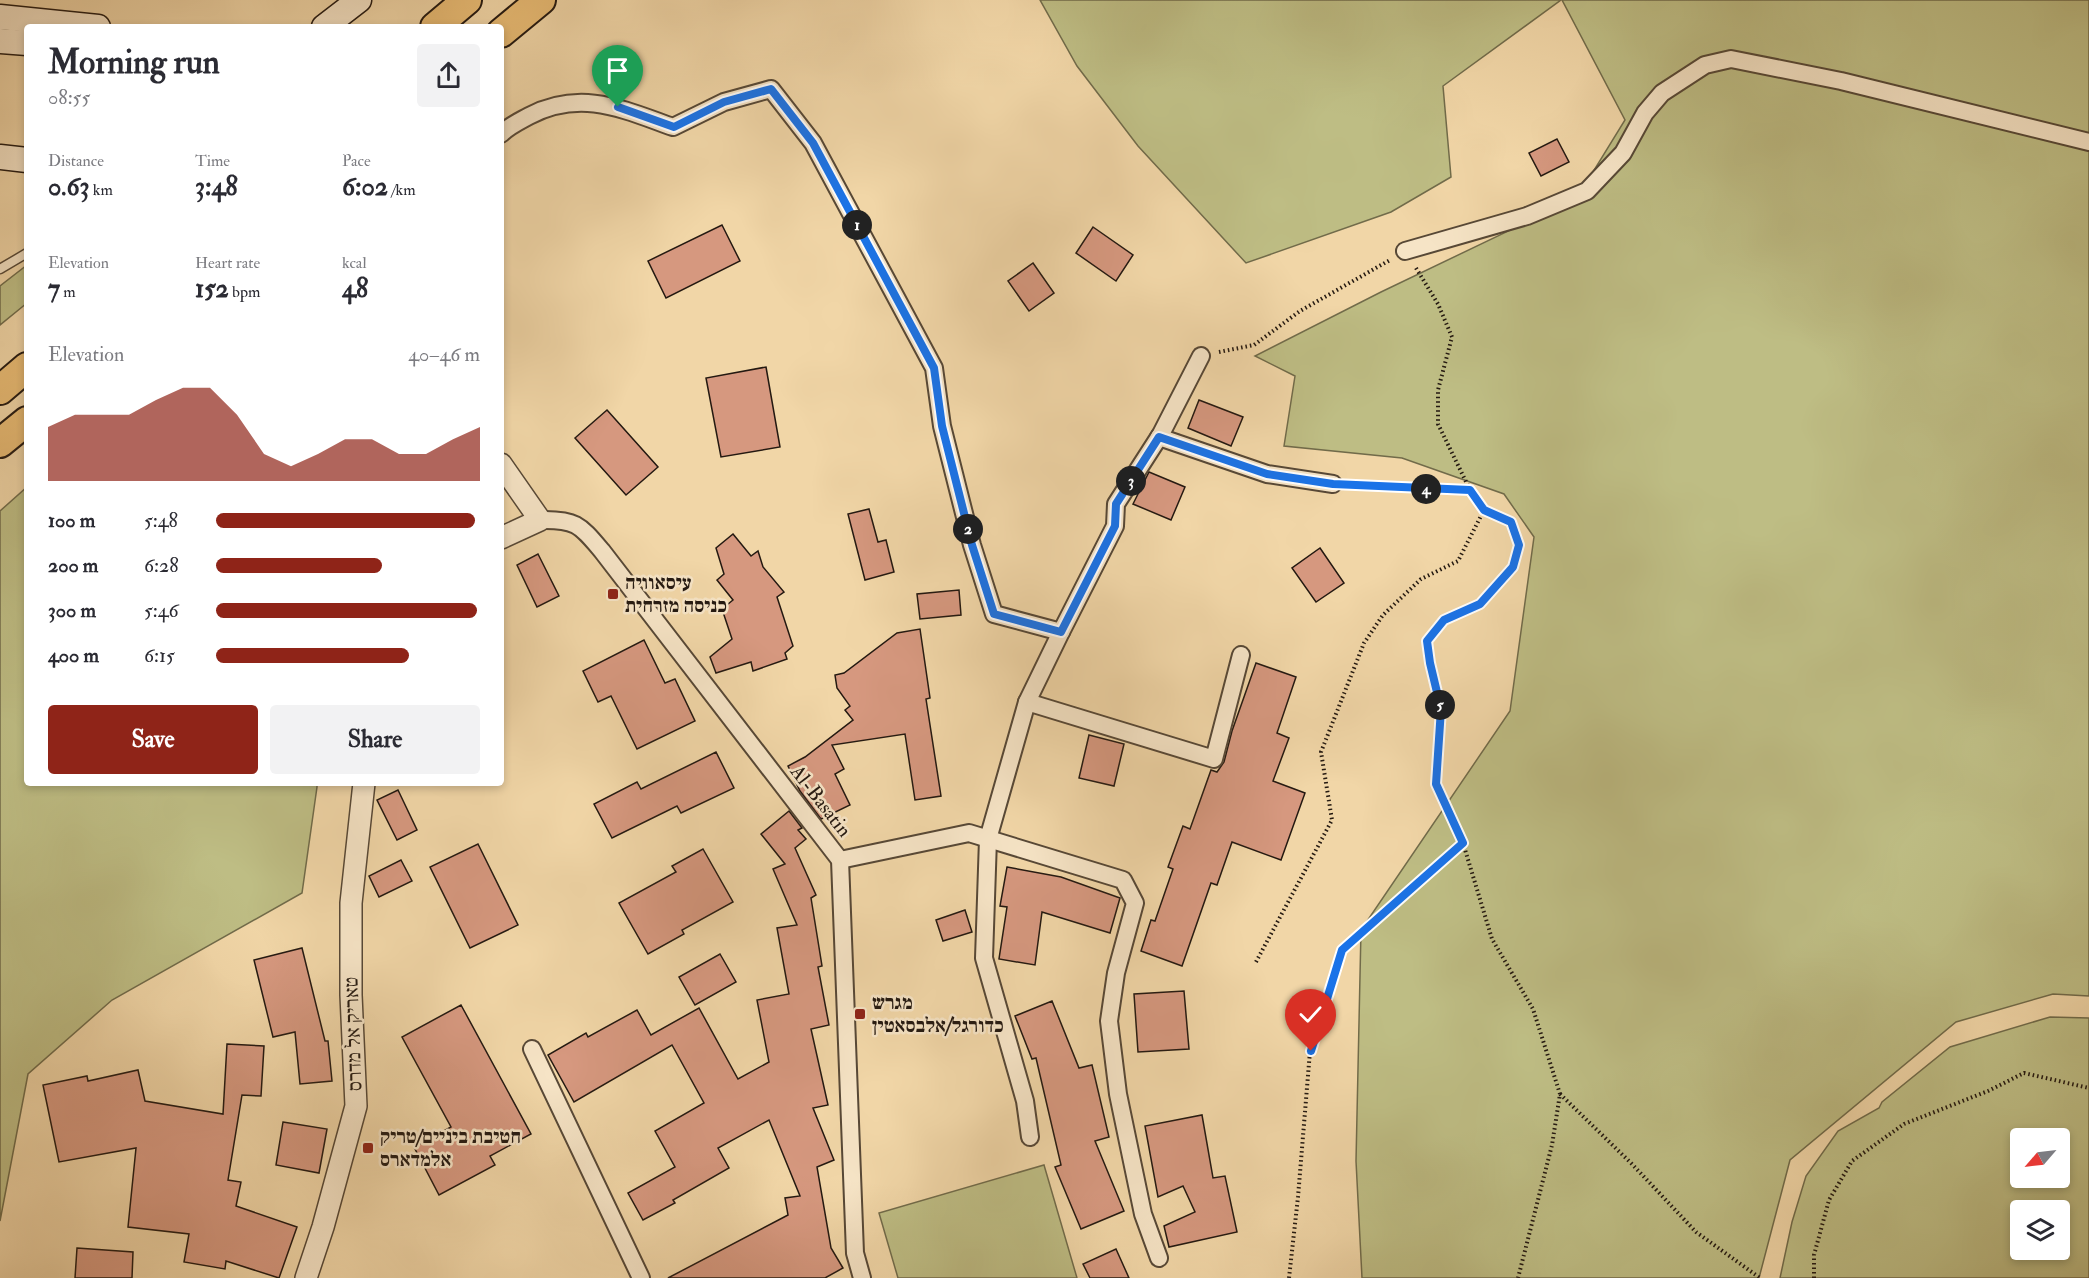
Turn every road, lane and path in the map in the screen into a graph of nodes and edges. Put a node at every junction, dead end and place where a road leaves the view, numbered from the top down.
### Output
1 (359, 0) edge
2 (467, 0) edge
3 (541, 0) edge
4 (0, 17) edge
5 (68, 24) edge
6 (328, 24) edge
7 (439, 24) edge
8 (504, 31) edge
9 (0, 40) edge
10 (24, 43) edge
11 (504, 131) edge
12 (2089, 142) edge
13 (0, 157) edge
14 (24, 160) edge
15 (1405, 251) junction
16 (24, 256) edge
17 (0, 269) edge
18 (1201, 356) joint
19 (24, 370) edge
20 (0, 390) edge
21 (24, 424) edge
22 (1159, 437) junction
23 (0, 444) edge
24 (504, 468) edge
25 (1333, 484) joint
26 (1470, 490) junction
27 (1484, 510) junction
28 (540, 520) junction
29 (504, 537) edge
30 (1061, 632) junction
31 (1241, 655) dead end
32 (1027, 702) junction
33 (364, 786) edge
34 (988, 839) junction
35 (1463, 843) junction
36 (840, 860) junction
37 (1256, 962) dead end
38 (532, 1049) dead end
39 (2089, 1089) edge
40 (1560, 1094) junction
41 (1030, 1137) dead end
42 (1159, 1258) dead end
43 (306, 1278) edge
44 (641, 1278) edge
45 (862, 1278) edge
46 (1289, 1278) edge
47 (1518, 1278) edge
48 (1760, 1278) edge
49 (1814, 1278) edge

1 - 6 main road
2 - 7 highway
3 - 8 highway
4 - 5 main road
9 - 10 main road
11 - 30 street
12 - 15 street
13 - 14 main road
15 - 18 path
15 - 26 path
16 - 17 lane
18 - 22 street
19 - 20 highway
21 - 23 highway
22 - 25 street
22 - 30 street
24 - 28 street
25 - 26 path
26 - 27 path
27 - 35 path
27 - 37 path
28 - 29 street
28 - 36 street, Al-Basatin
30 - 32 street
31 - 32 street
32 - 34 street
33 - 43 street, טאריק אל מדרס
34 - 36 street
34 - 41 street
34 - 42 street
35 - 40 path
35 - 46 path
36 - 45 street, Al-Basatin
38 - 44 street
39 - 49 path
40 - 47 path
40 - 48 path

